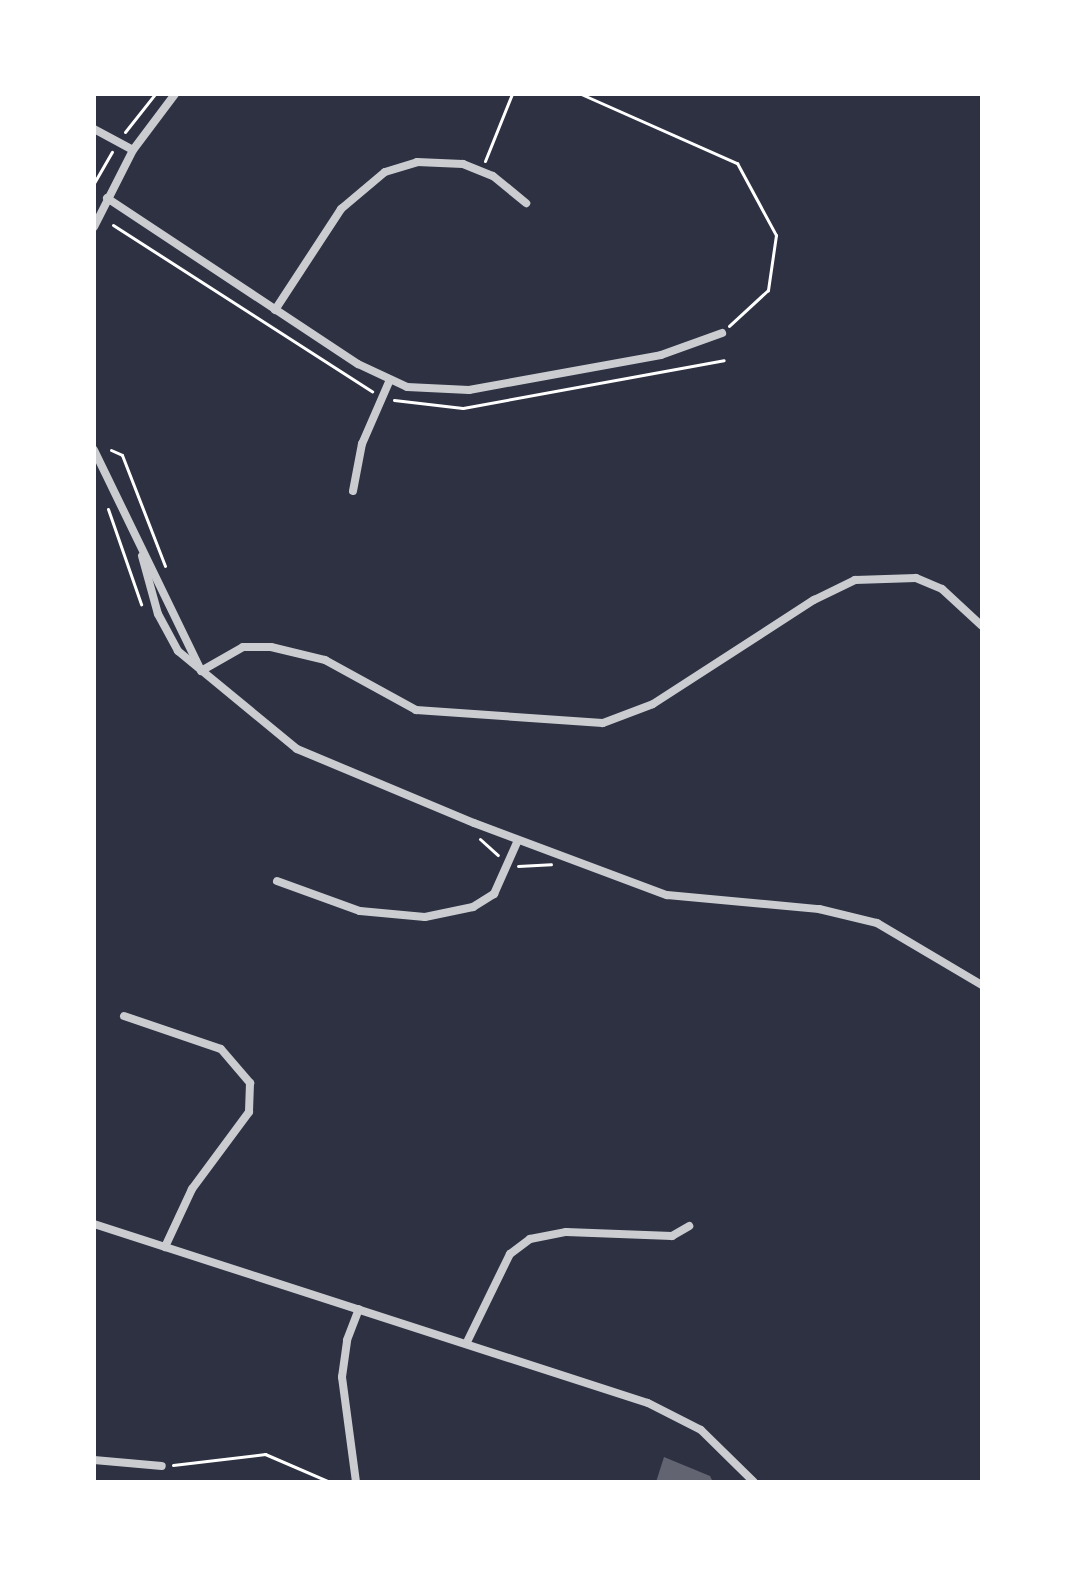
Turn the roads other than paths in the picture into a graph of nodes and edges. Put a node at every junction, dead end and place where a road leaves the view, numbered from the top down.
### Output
1 (175, 94) edge
2 (94, 129) edge
3 (133, 150) junction
4 (107, 198) junction
5 (526, 203) dead end
6 (94, 227) edge
7 (275, 310) junction
8 (722, 333) road end
9 (389, 382) junction
10 (94, 450) edge
11 (353, 491) dead end
12 (982, 626) edge
13 (201, 671) junction
14 (518, 840) junction
15 (277, 881) dead end
16 (982, 985) edge
17 (124, 1016) dead end
18 (94, 1224) edge
19 (689, 1226) dead end
20 (165, 1247) junction
21 (359, 1309) junction
22 (467, 1342) junction
23 (94, 1460) edge
24 (162, 1466) road end
25 (356, 1482) edge
26 (754, 1482) edge

1 - 3 street
2 - 3 street
3 - 4 street
4 - 6 street
4 - 7 street
5 - 7 street
7 - 9 street
8 - 9 street
9 - 11 street
10 - 13 street
12 - 13 street
13 - 14 street
14 - 15 street
14 - 16 street
17 - 20 street
18 - 20 street
19 - 22 street
20 - 21 street
21 - 22 street
21 - 25 street
22 - 26 street
23 - 24 street

